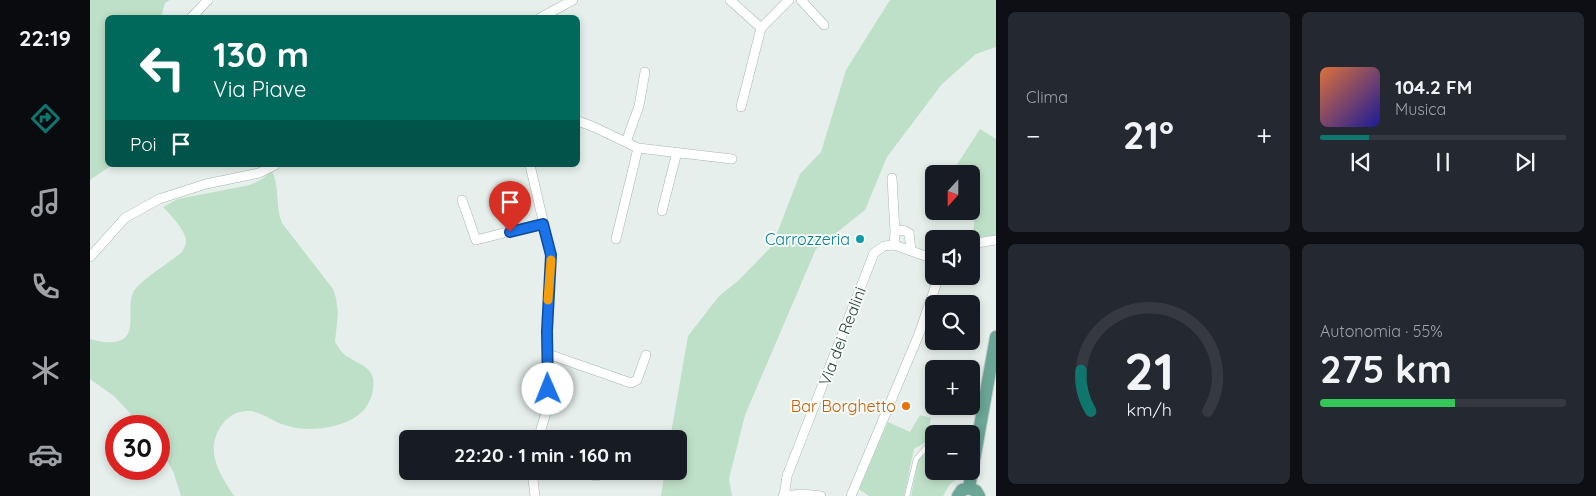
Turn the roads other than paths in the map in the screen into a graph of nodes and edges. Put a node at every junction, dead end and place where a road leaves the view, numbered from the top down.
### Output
1 (208, 0) edge
2 (572, 0) edge
3 (730, 0) edge
4 (789, 0) edge
5 (801, 0) edge
6 (556, 13) edge
7 (195, 15) edge
8 (824, 25) dead end
9 (761, 28) junction
10 (645, 72) dead end
11 (741, 107) dead end
12 (580, 122) edge
13 (626, 142) junction
14 (638, 148) junction
15 (677, 152) junction
16 (732, 158) dead end
17 (271, 167) edge
18 (530, 167) edge
19 (892, 178) dead end
20 (462, 200) dead end
21 (662, 212) dead end
22 (543, 224) junction
23 (895, 232) junction
24 (616, 239) dead end
25 (996, 240) edge
26 (980, 243) edge
27 (894, 245) junction
28 (911, 250) junction
29 (925, 255) edge
30 (90, 257) edge
31 (936, 285) edge
32 (996, 337) edge
33 (548, 354) junction
34 (646, 355) dead end
35 (979, 425) edge
36 (541, 430) edge
37 (925, 449) edge
38 (533, 480) edge
39 (974, 492) edge
40 (535, 496) edge
41 (784, 496) edge
42 (821, 496) edge
43 (852, 496) edge
44 (907, 496) edge
45 (958, 496) edge

1 - 7 street
2 - 6 street
3 - 9 street
4 - 9 street
5 - 8 street
9 - 11 street
10 - 13 street
12 - 13 street
13 - 14 street
14 - 15 street
14 - 24 street
15 - 16 street
15 - 21 street
17 - 30 street
18 - 22 street
19 - 23 street
20 - 22 street
22 - 33 street
23 - 27 street
23 - 28 street
25 - 26 street
27 - 28 street
27 - 41 street, Via dei Realini
28 - 29 street
31 - 43 street
32 - 35 main road
33 - 34 street
33 - 36 street
37 - 44 lane
38 - 40 street
39 - 45 main road
41 - 42 street

